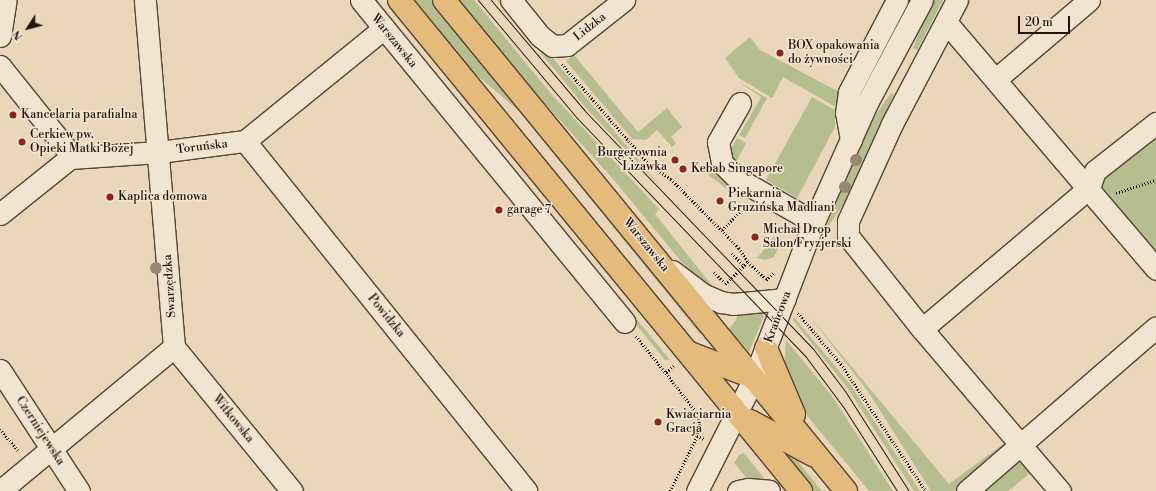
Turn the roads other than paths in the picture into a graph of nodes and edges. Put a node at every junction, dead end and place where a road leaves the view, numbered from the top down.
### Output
1 (6, 0) edge
2 (145, 0) edge
3 (361, 0) edge
4 (399, 0) edge
5 (444, 0) edge
6 (511, 0) edge
7 (898, 0) edge
8 (922, 0) edge
9 (957, 0) edge
10 (1089, 0) edge
11 (626, 5) edge
12 (946, 22) junction
13 (384, 28) junction
14 (0, 36) edge
15 (0, 66) edge
16 (996, 79) junction
17 (740, 103) dead end
18 (1156, 123) edge
19 (850, 140) junction
20 (245, 141) junction
21 (159, 152) junction
22 (73, 157) junction
23 (1093, 193) junction
24 (0, 214) edge
25 (814, 222) junction
26 (659, 261) junction
27 (1156, 269) edge
28 (791, 305) junction
29 (626, 322) road end
30 (1156, 327) edge
31 (922, 329) junction
32 (174, 347) junction
33 (766, 348) junction
34 (683, 359) junction
35 (0, 370) edge
36 (754, 378) junction
37 (737, 413) junction
38 (782, 440) junction
39 (1020, 444) junction
40 (52, 449) junction
41 (820, 459) junction
42 (776, 461) junction
43 (0, 491) edge
44 (79, 491) edge
45 (292, 491) edge
46 (526, 491) edge
47 (697, 491) edge
48 (738, 491) edge
49 (769, 491) edge
50 (801, 491) edge
51 (846, 491) edge
52 (967, 491) edge
53 (1060, 491) edge

1 - 14 street
2 - 21 street, Swarzędzka
3 - 13 street, Warszawska
4 - 34 main road
5 - 26 main road, Warszawska
6 - 11 street, Lidzka
7 - 19 street
8 - 19 street, Krańcowa
9 - 12 street
10 - 16 street
12 - 16 street
12 - 31 street
13 - 20 street, Toruńska
13 - 29 street, Warszawska
15 - 22 street
16 - 23 street
17 - 25 street
18 - 23 street
19 - 25 street, Krańcowa
20 - 21 street, Toruńska
20 - 46 street, Powidzka
21 - 22 street, Toruńska
21 - 32 street, Swarzędzka
22 - 24 street, Toruńska
23 - 27 street
23 - 31 street
25 - 28 street, Krańcowa
26 - 28 street
26 - 36 main road, Warszawska
28 - 33 street, Krańcowa
30 - 39 street
31 - 39 street
32 - 40 street
32 - 45 street, Witkowska
33 - 36 street, Krańcowa
33 - 41 main road
34 - 36 main road
34 - 37 main road
35 - 40 street, Czerniejewska
36 - 37 street, Krańcowa
36 - 41 main road, Warszawska
37 - 38 main road
37 - 42 main road
37 - 47 street, Krańcowa
38 - 41 main road
38 - 42 main road
39 - 52 street
39 - 53 street
40 - 43 street
40 - 44 street, Czerniejewska
41 - 51 main road, Warszawska
42 - 50 main road
48 - 49 street

